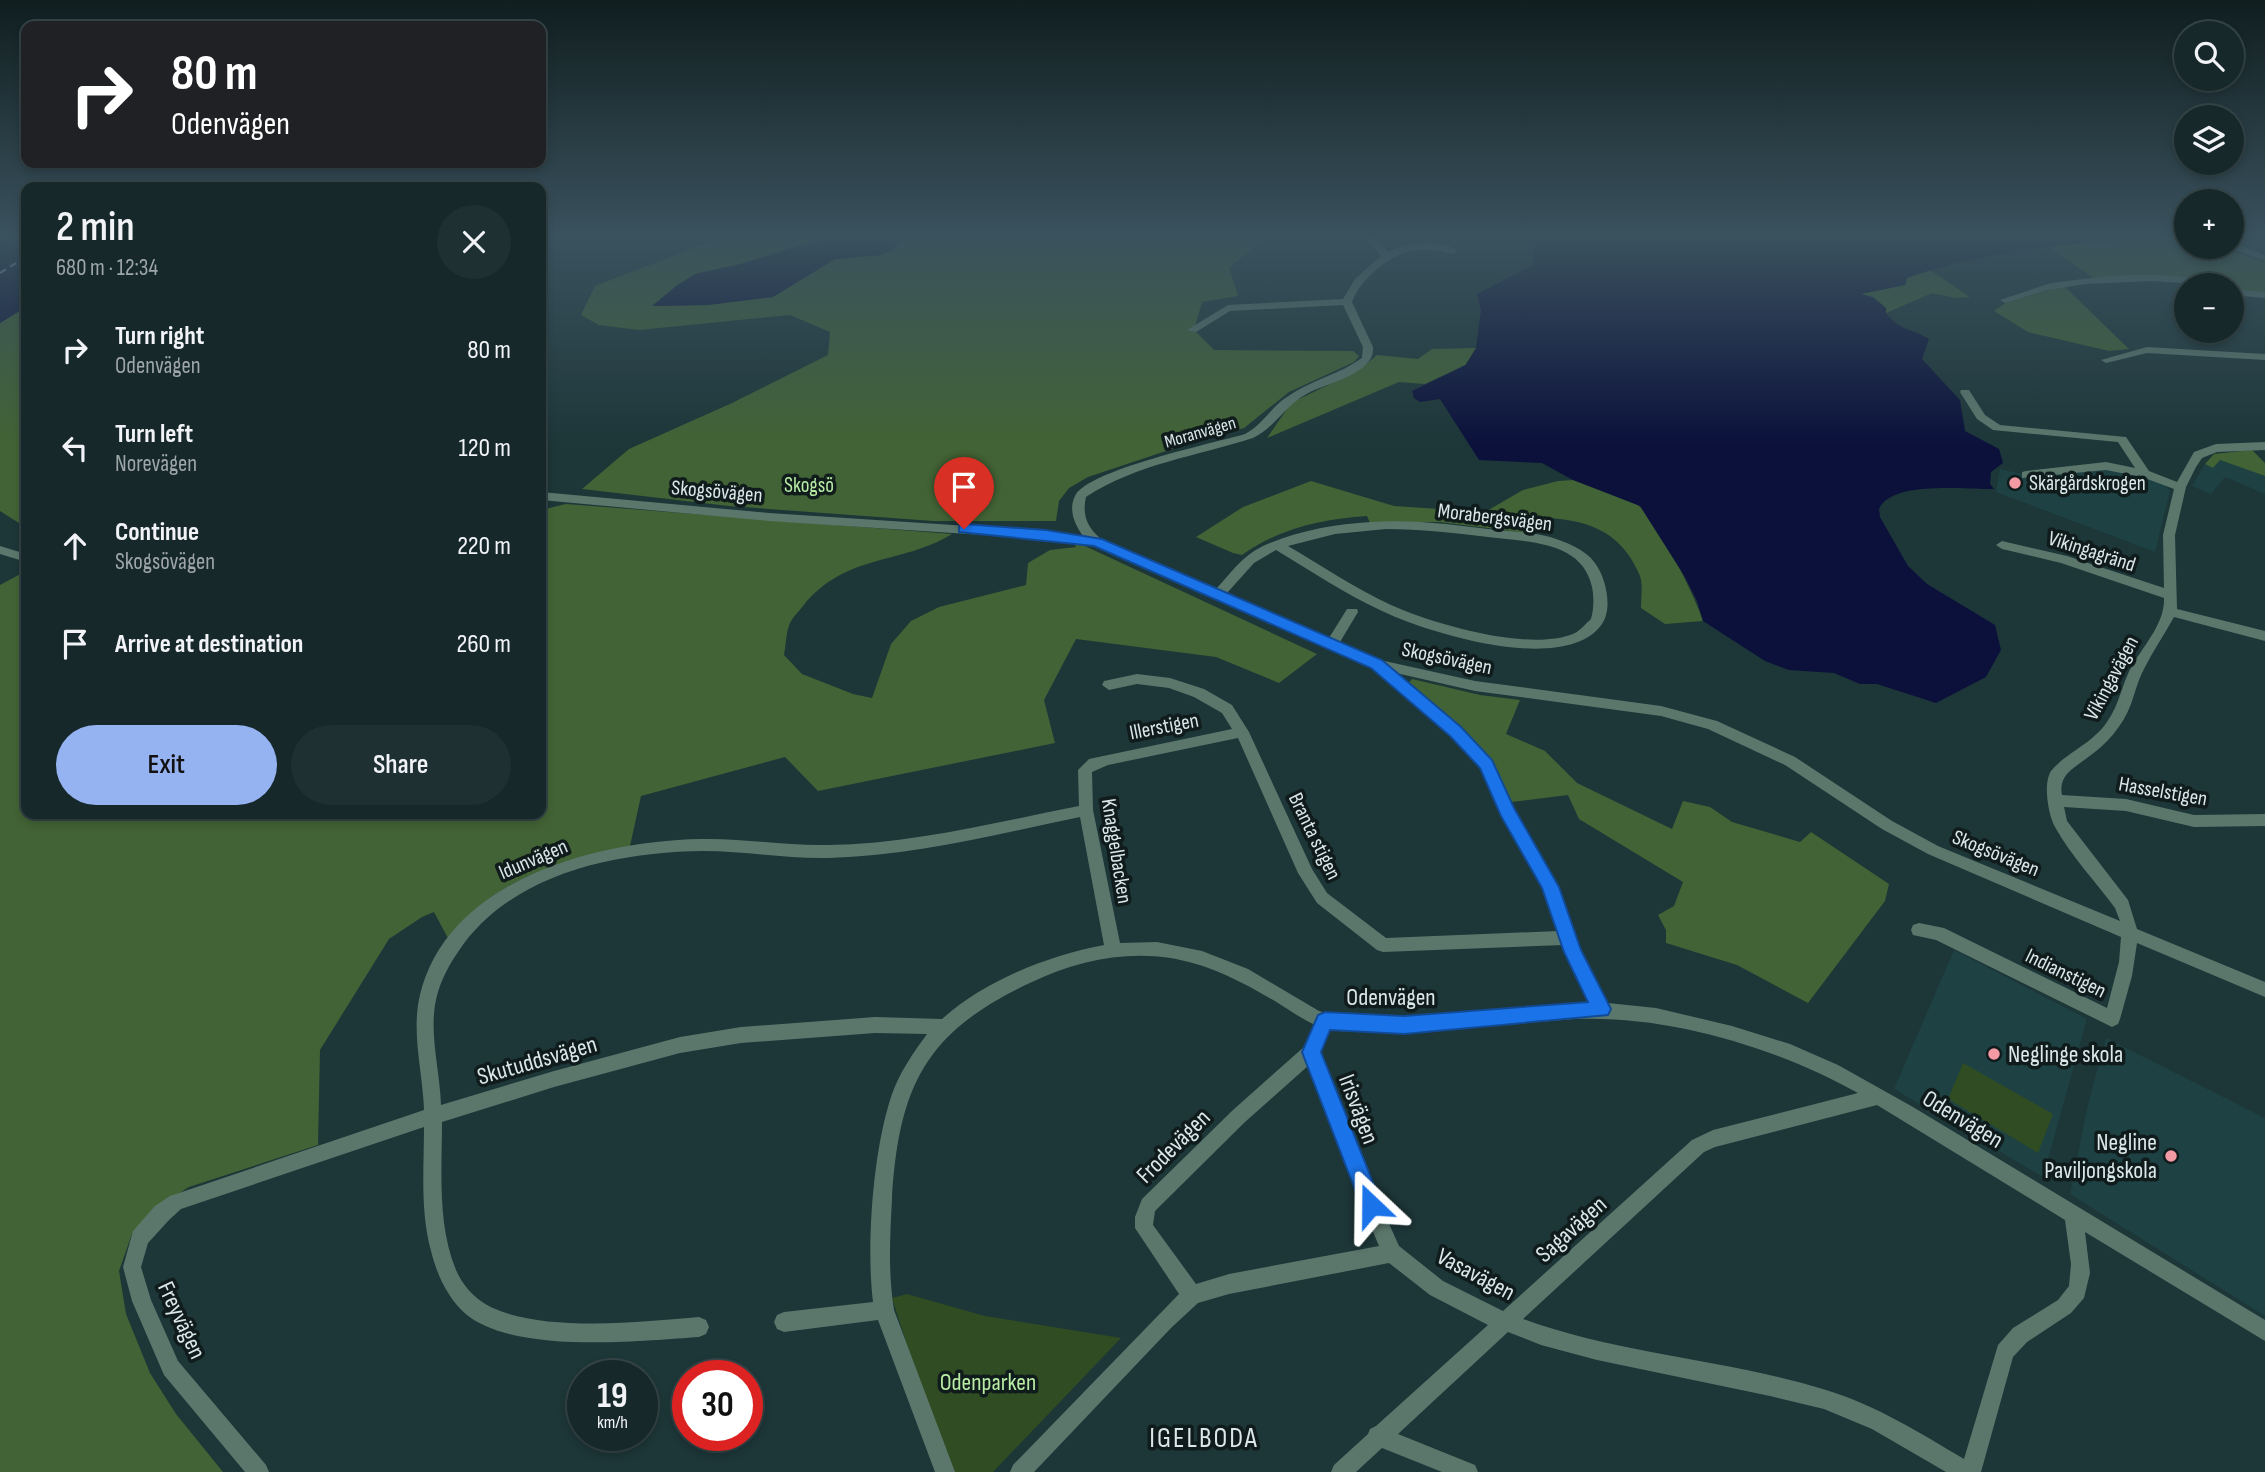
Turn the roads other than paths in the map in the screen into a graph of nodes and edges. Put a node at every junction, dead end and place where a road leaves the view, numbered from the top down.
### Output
1 (1254, 307) edge
2 (1349, 307) edge
3 (1192, 330) dead end
4 (2265, 356) edge
5 (2106, 360) dead end
6 (1965, 392) dead end
7 (2265, 446) edge
8 (2145, 474) junction
9 (2026, 475) dead end
10 (2180, 487) junction
11 (546, 497) edge
12 (560, 498) junction
13 (546, 502) edge
14 (1097, 542) junction
15 (1276, 545) junction
16 (2002, 545) dead end
17 (0, 550) edge
18 (21, 556) edge
19 (1218, 595) junction
20 (2170, 595) junction
21 (1352, 612) dead end
22 (2171, 612) junction
23 (2265, 636) edge
24 (1332, 646) junction
25 (1377, 664) junction
26 (1109, 685) dead end
27 (1242, 732) junction
28 (1094, 763) joint
29 (2054, 800) junction
30 (1086, 810) junction
31 (2265, 820) edge
32 (1919, 930) dead end
33 (2128, 931) junction
34 (1568, 938) junction
35 (1114, 948) junction
36 (2265, 990) edge
37 (1602, 1009) junction
38 (1325, 1021) junction
39 (943, 1027) junction
40 (1311, 1052) junction
41 (1876, 1097) junction
42 (433, 1116) junction
43 (162, 1213) joint
44 (2073, 1214) junction
45 (1392, 1252) junction
46 (1192, 1295) junction
47 (884, 1310) junction
48 (1506, 1321) junction
49 (784, 1322) dead end
50 (699, 1327) dead end
51 (2265, 1331) edge
52 (1377, 1436) junction
53 (259, 1472) edge
54 (945, 1472) edge
55 (1020, 1472) edge
56 (1340, 1472) edge
57 (1468, 1472) edge
58 (1966, 1472) edge
59 (1971, 1472) edge

1 - 3 street
2 - 14 street, Moranvägen
4 - 5 street
6 - 8 street
7 - 10 street
8 - 9 street
8 - 10 street
10 - 20 street
11 - 12 street, Skogsövägen
12 - 13 street
12 - 14 street, Skogsövägen
14 - 19 street, Skogsövägen
15 - 15 street, Morabergsvägen
15 - 19 street, Morabergsvägen
16 - 20 street, Vikingagränd
17 - 18 street
19 - 24 street, Skogsövägen
20 - 22 street
21 - 24 street
22 - 23 street
22 - 29 street, Vikingavägen
24 - 25 street, Skogsövägen
25 - 33 street, Skogsövägen
25 - 34 street
26 - 27 street, Branta stigen
27 - 28 street, Illerstigen
27 - 34 street, Branta stigen
28 - 30 street, Knaggelbacken
29 - 31 street, Hasselstigen
29 - 33 street
30 - 35 street, Knaggelbacken
30 - 42 street, Idunvägen
32 - 33 street, Indianstigen
33 - 36 street, Skogsövägen
34 - 37 street
35 - 38 street, Odenvägen
35 - 39 street, Odenvägen
37 - 38 street, Odenvägen
37 - 41 street, Odenvägen
38 - 40 street
39 - 42 street, Skutuddsvägen
39 - 47 street, Odenvägen
40 - 45 street, Irisvägen
40 - 46 street, Frodevägen
41 - 44 street, Odenvägen
41 - 48 street, Sagavägen
42 - 43 street, Skutuddsvägen
42 - 50 street, Idunvägen
43 - 53 street, Freyvägen
44 - 51 street, Odenvägen
44 - 59 street
45 - 46 street
45 - 48 street, Vasavägen
46 - 55 street
47 - 49 street
47 - 54 street, Odenvägen
48 - 52 street, Sagavägen
48 - 58 street, Vasavägen
52 - 56 street, Sagavägen
52 - 57 street

